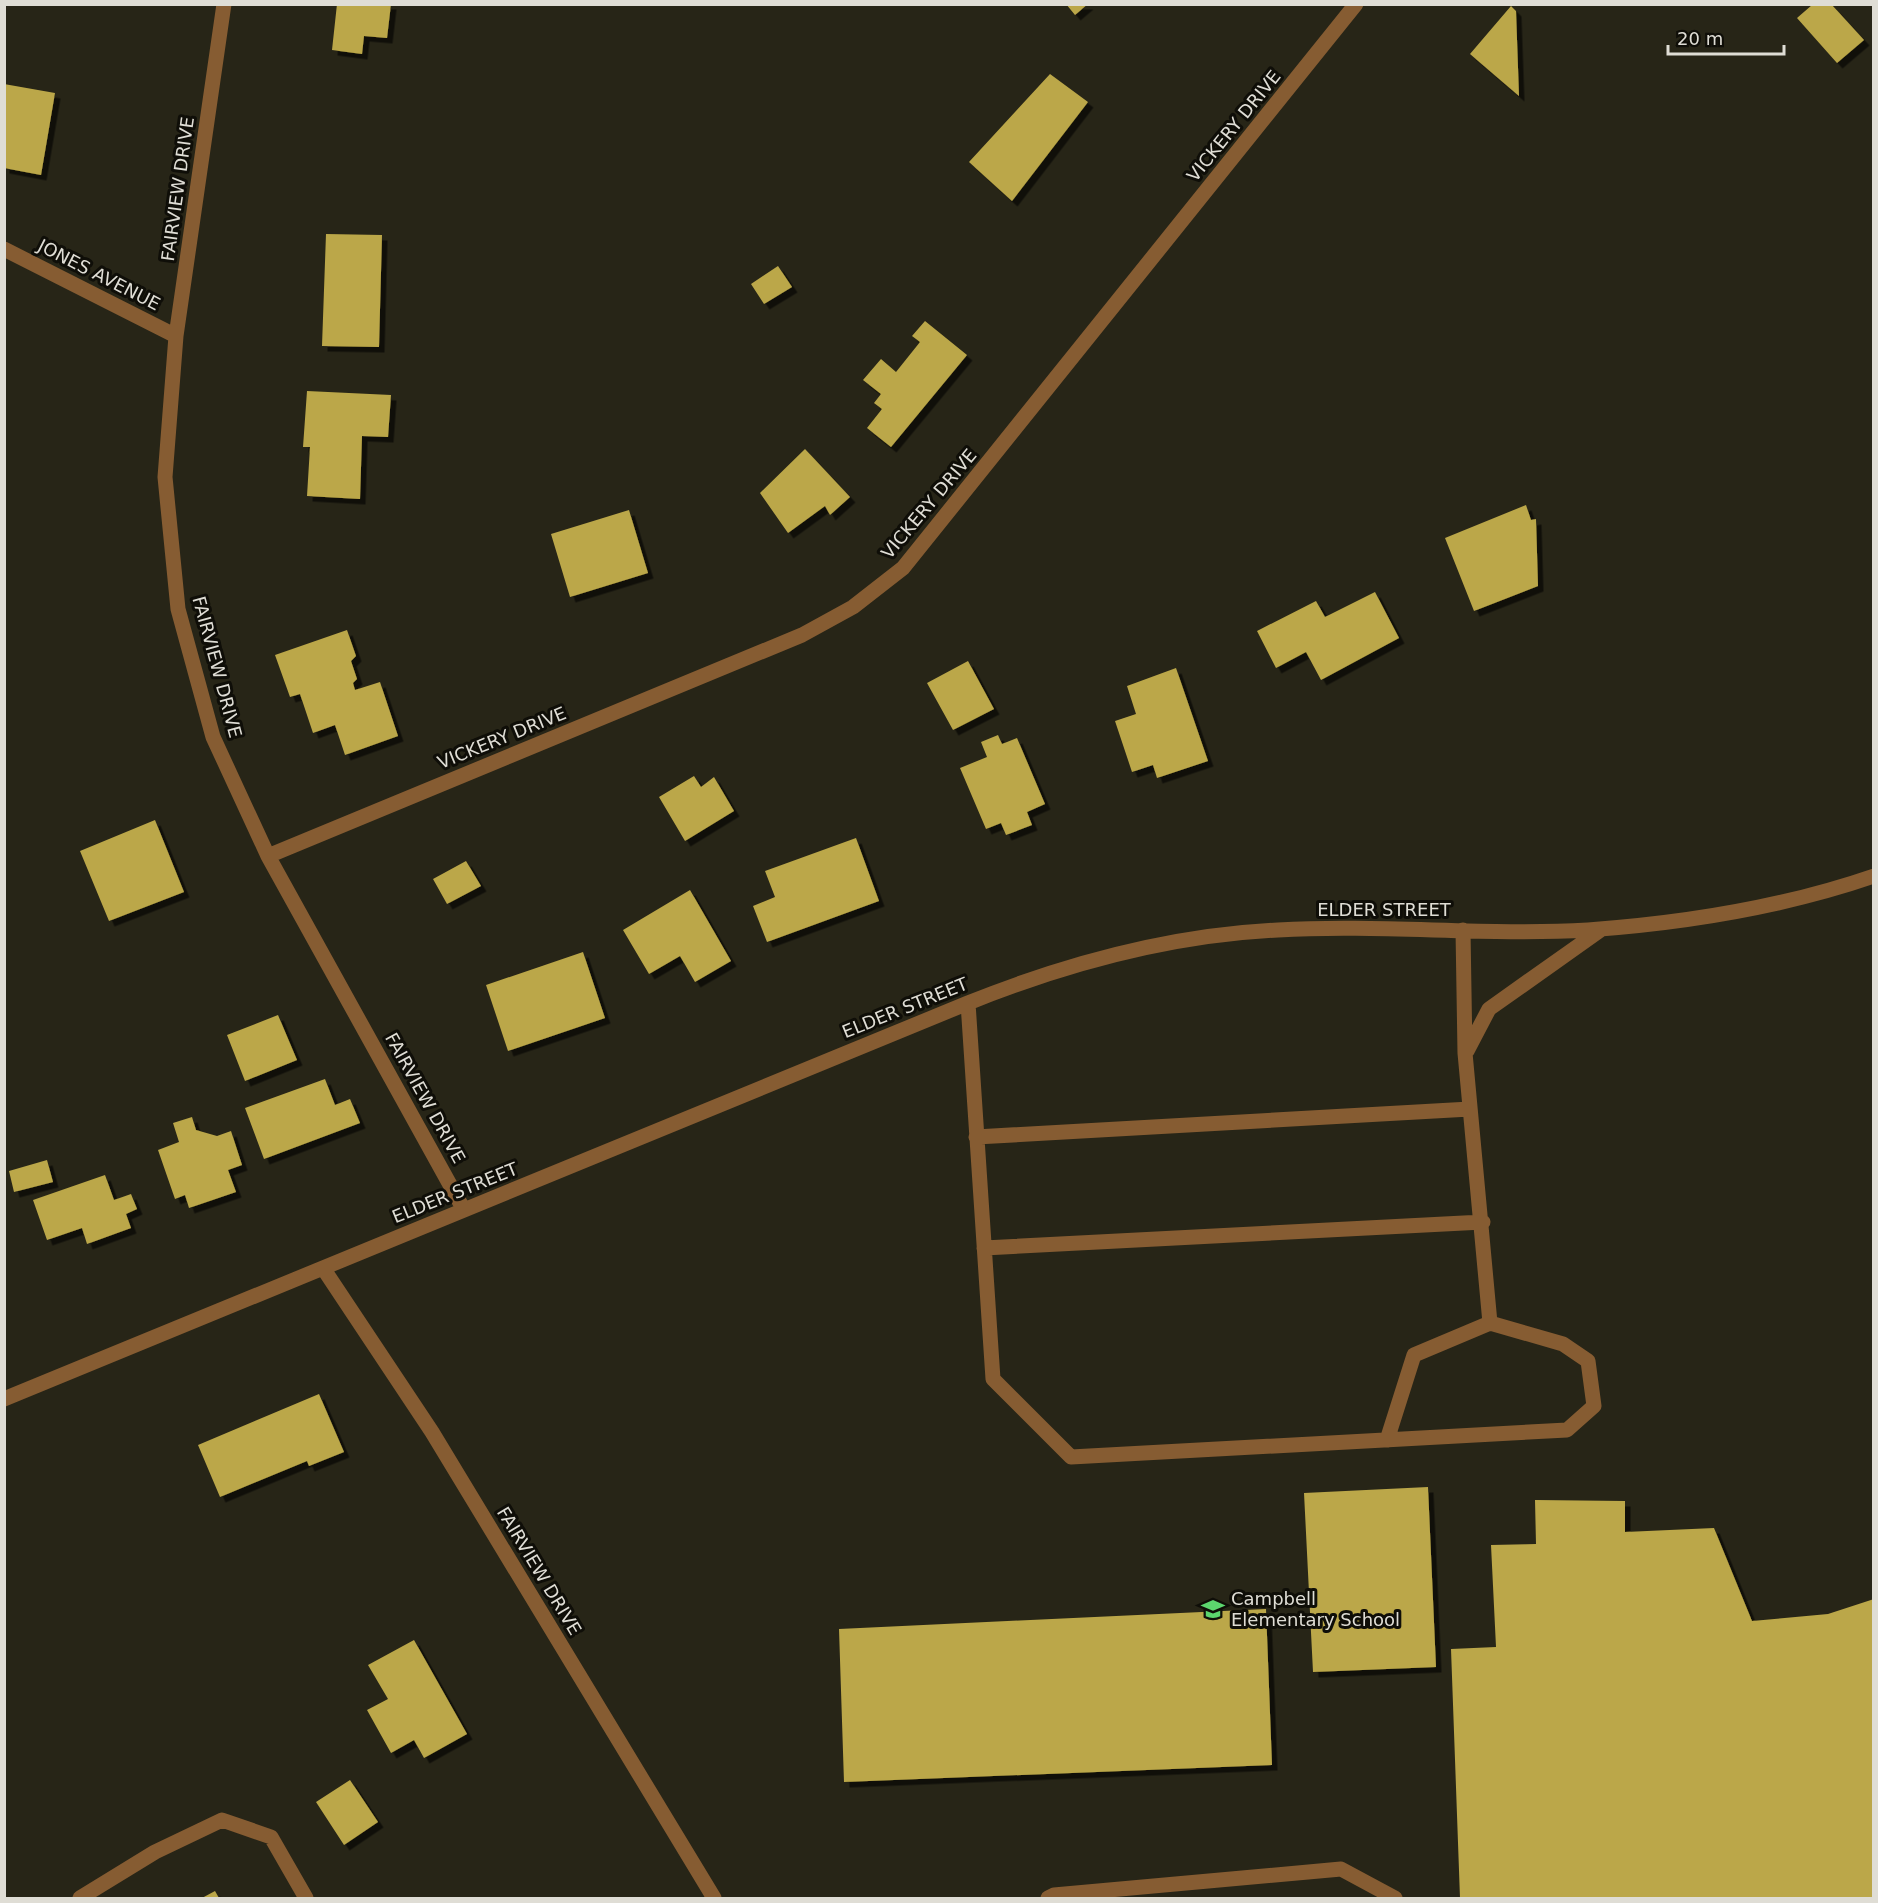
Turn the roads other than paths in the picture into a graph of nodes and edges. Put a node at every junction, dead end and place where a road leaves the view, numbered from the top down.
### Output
1 (224, 4) edge
2 (1356, 4) edge
3 (4, 249) edge
4 (176, 336) junction
5 (268, 856) junction
6 (1874, 876) edge
7 (1604, 928) junction
8 (1463, 930) junction
9 (968, 1003) junction
10 (1465, 1053) junction
11 (1470, 1109) junction
12 (976, 1137) junction
13 (464, 1210) junction
14 (1483, 1222) junction
15 (984, 1248) junction
16 (323, 1268) junction
17 (1490, 1323) junction
18 (4, 1399) edge
19 (1387, 1440) junction
20 (80, 1899) edge
21 (306, 1899) edge
22 (714, 1899) edge
23 (1048, 1899) edge
24 (1395, 1899) edge

1 - 4 street, FAIRVIEW DRIVE
2 - 5 street, VICKERY DRIVE
3 - 4 street, JONES AVENUE
4 - 5 street, FAIRVIEW DRIVE
5 - 13 street, FAIRVIEW DRIVE
6 - 7 street, ELDER STREET
7 - 8 street, ELDER STREET
7 - 10 street
8 - 9 street, ELDER STREET
8 - 10 street
9 - 12 street
9 - 13 street, ELDER STREET
10 - 11 street
11 - 12 street
11 - 14 street
12 - 15 street
13 - 16 street, ELDER STREET
14 - 15 street
14 - 17 street
15 - 19 street
16 - 18 street, ELDER STREET
16 - 22 street, FAIRVIEW DRIVE
17 - 19 street
17 - 19 street
20 - 21 street
23 - 24 street

